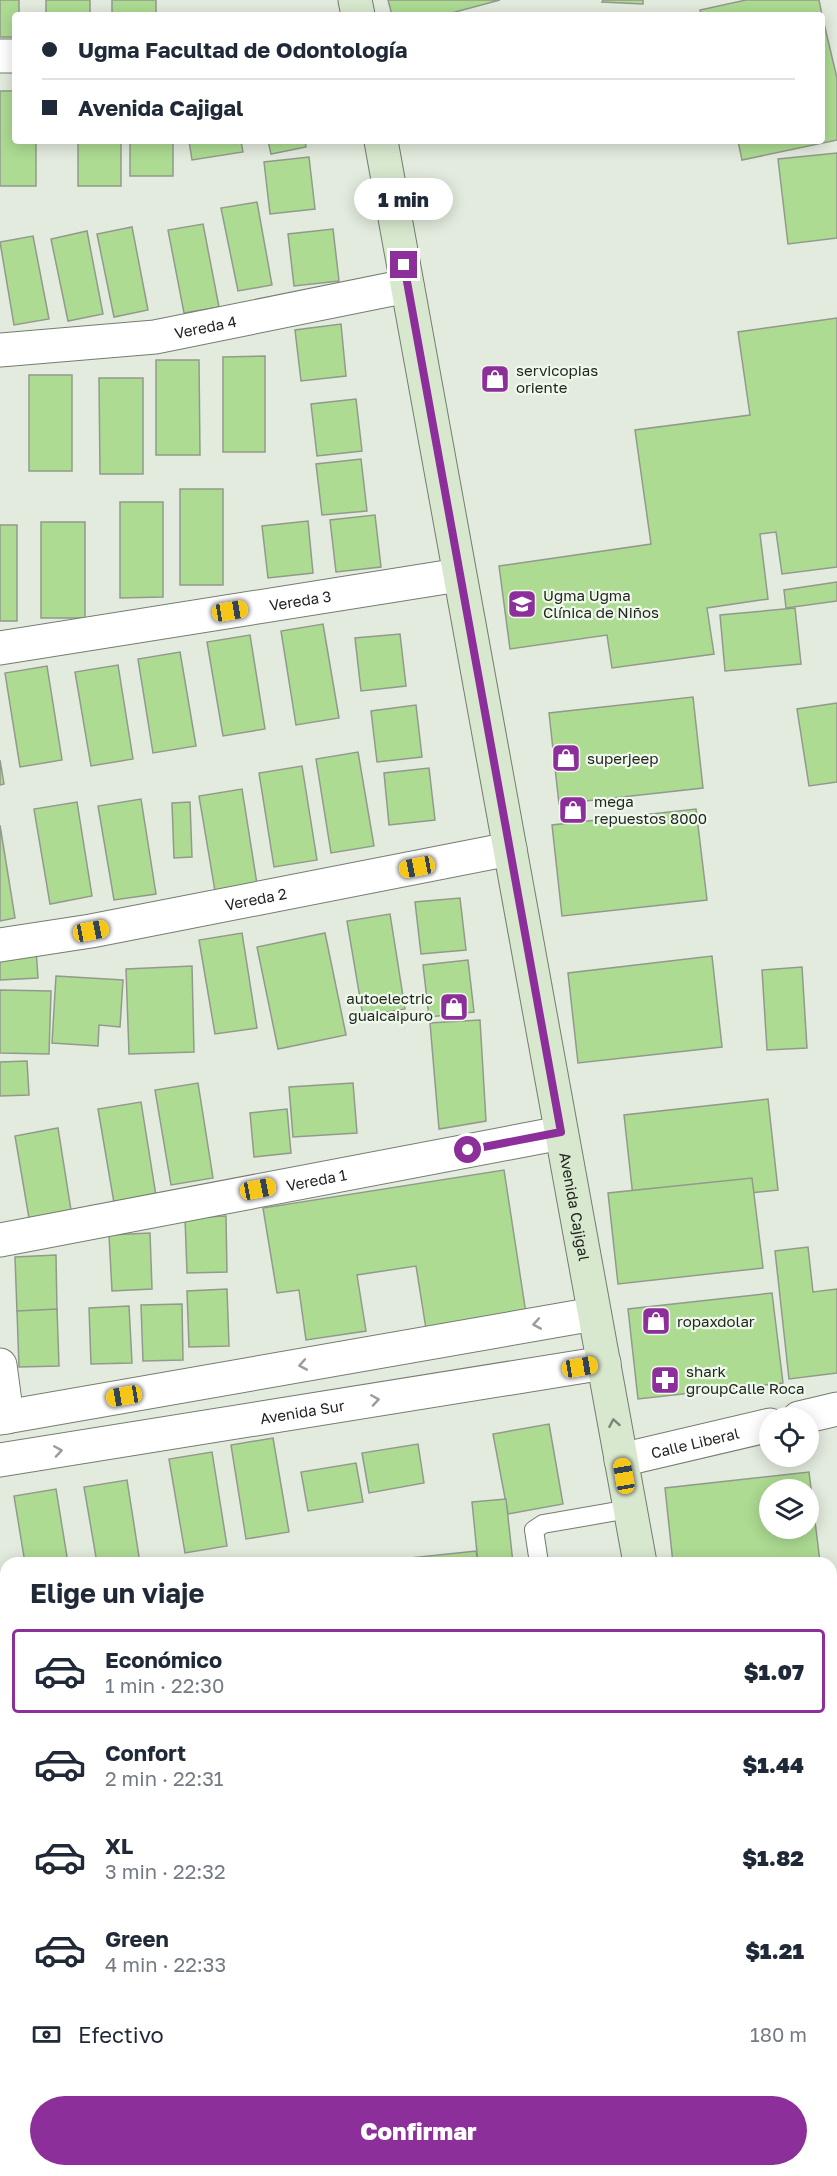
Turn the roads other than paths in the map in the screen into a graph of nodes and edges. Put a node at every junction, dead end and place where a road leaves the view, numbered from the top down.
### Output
1 (382, 144) edge
2 (407, 286) junction
3 (0, 350) edge
4 (459, 575) junction
5 (0, 648) edge
6 (510, 849) junction
7 (0, 945) edge
8 (561, 1132) junction
9 (0, 1240) edge
10 (594, 1314) junction
11 (604, 1363) junction
12 (0, 1365) edge
13 (837, 1409) edge
14 (819, 1413) edge
15 (3, 1417) edge
16 (759, 1428) edge
17 (0, 1460) edge
18 (621, 1460) junction
19 (636, 1544) edge
20 (538, 1557) edge

1 - 2 main road, Avenida Cajigal
2 - 3 street, Vereda 4
2 - 4 main road, Avenida Cajigal
4 - 5 street, Vereda 3
4 - 6 main road, Avenida Cajigal
6 - 7 street, Vereda 2
6 - 8 main road, Avenida Cajigal
8 - 9 street, Vereda 1
8 - 10 main road, Avenida Cajigal
10 - 11 main road, Avenida Cajigal
10 -> 15 street
17 -> 11 street, Avenida Sur
18 -> 11 main road, Avenida Cajigal
12 - 15 street
13 - 14 street
16 - 18 street, Calle Liberal
18 - 19 main road, Avenida Cajigal
19 - 20 lane

